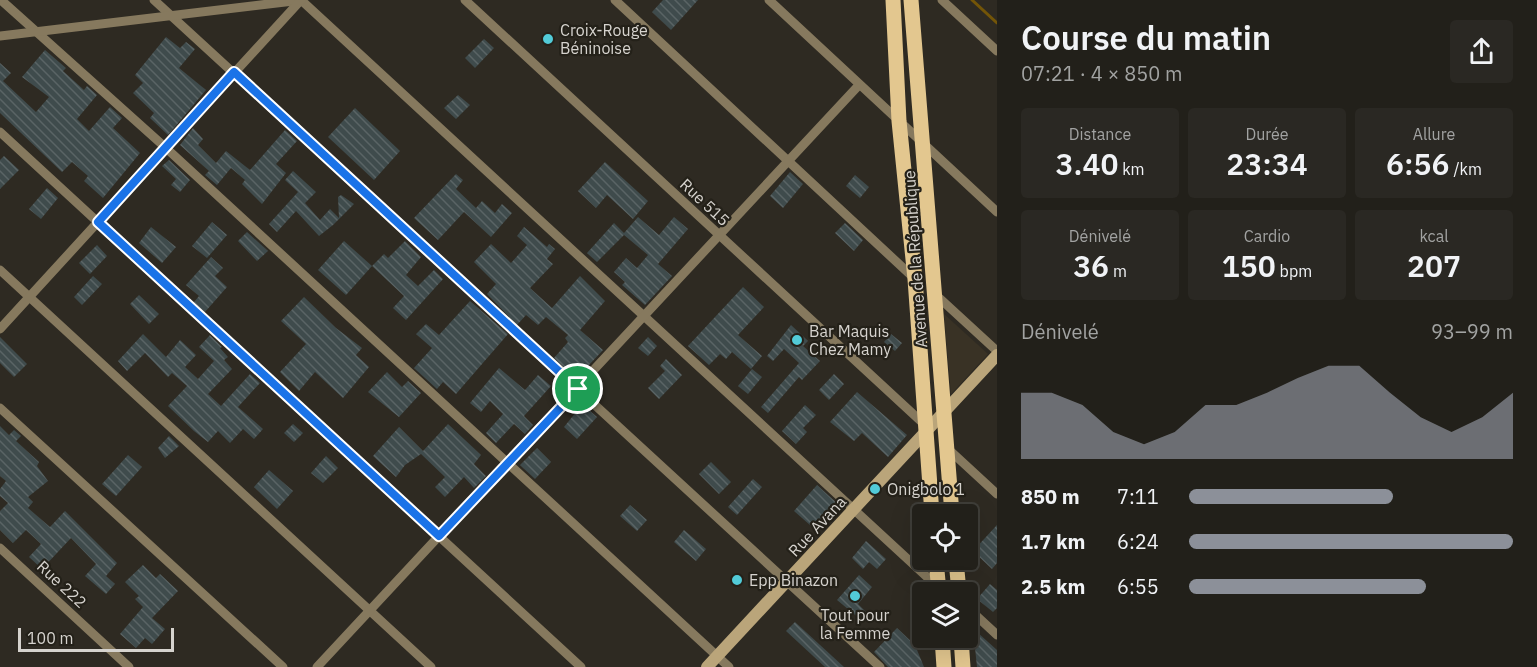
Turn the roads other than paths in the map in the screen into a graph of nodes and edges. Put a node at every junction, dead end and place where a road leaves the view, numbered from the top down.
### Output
1 (1, 0) edge
2 (154, 0) edge
3 (301, 0) edge
4 (465, 0) edge
5 (615, 0) edge
6 (769, 0) edge
7 (893, 0) edge
8 (911, 0) edge
9 (942, 0) edge
10 (171, 16) junction
11 (36, 32) junction
12 (0, 36) edge
13 (997, 51) edge
14 (234, 72) junction
15 (859, 85) junction
16 (899, 122) junction
17 (0, 132) edge
18 (924, 145) junction
19 (166, 148) junction
20 (786, 160) junction
21 (997, 212) edge
22 (98, 222) junction
23 (719, 236) junction
24 (0, 270) edge
25 (915, 279) junction
26 (936, 295) junction
27 (29, 297) junction
28 (645, 317) junction
29 (0, 329) edge
30 (997, 353) edge
31 (578, 389) junction
32 (0, 408) edge
33 (944, 413) junction
34 (925, 429) junction
35 (946, 447) junction
36 (508, 462) junction
37 (997, 494) edge
38 (931, 504) edge
39 (951, 504) edge
40 (854, 510) junction
41 (439, 536) junction
42 (0, 548) edge
43 (787, 581) junction
44 (930, 582) edge
45 (371, 612) junction
46 (978, 617) edge
47 (997, 635) edge
48 (943, 648) edge
49 (962, 648) edge
50 (717, 656) junction
51 (129, 667) edge
52 (282, 667) edge
53 (317, 667) edge
54 (431, 667) edge
55 (581, 667) edge
56 (707, 667) edge
57 (729, 667) edge
58 (880, 667) edge
59 (944, 667) edge
60 (963, 667) edge

1 - 11 street
2 - 10 street
3 - 10 street
3 - 14 street
3 - 28 street
4 - 23 street, Rue 515
5 - 20 street
6 - 15 street
7 - 16 main road, Avenue de la République
8 - 18 main road, Avenue de la République
9 - 13 street
10 - 11 street
10 - 14 street
11 - 12 street
11 - 19 street
14 - 19 street
14 - 31 street
15 - 16 street
15 - 20 street
16 - 18 street
16 - 25 main road, Avenue de la République
17 - 22 street
18 - 21 street
18 - 26 main road, Avenue de la République
19 - 22 street
19 - 36 street
20 - 23 street
20 - 25 street
22 - 27 street
22 - 41 street
23 - 28 street
23 - 34 street, Rue 515
24 - 27 street
25 - 34 main road, Avenue de la République
26 - 30 street
26 - 33 main road, Avenue de la République
27 - 29 street
27 - 45 street
28 - 31 street
28 - 40 street
30 - 33 main road, Rue Avana
31 - 36 street
31 - 43 street
32 - 52 street
33 - 34 main road, Rue Avana
33 - 35 main road, Avenue de la République
34 - 38 main road, Avenue de la République
34 - 40 main road, Rue Avana
35 - 37 street
35 - 39 main road, Avenue de la République
36 - 41 street
36 - 50 street
40 - 43 main road, Rue Avana
40 - 44 street
41 - 45 street
41 - 55 street
42 - 51 street, Rue 222
43 - 50 main road, Rue Avana
43 - 58 street
45 - 53 street
45 - 54 street
46 - 47 street
48 - 59 main road
49 - 60 main road
50 - 56 main road, Rue Avana
50 - 57 street

